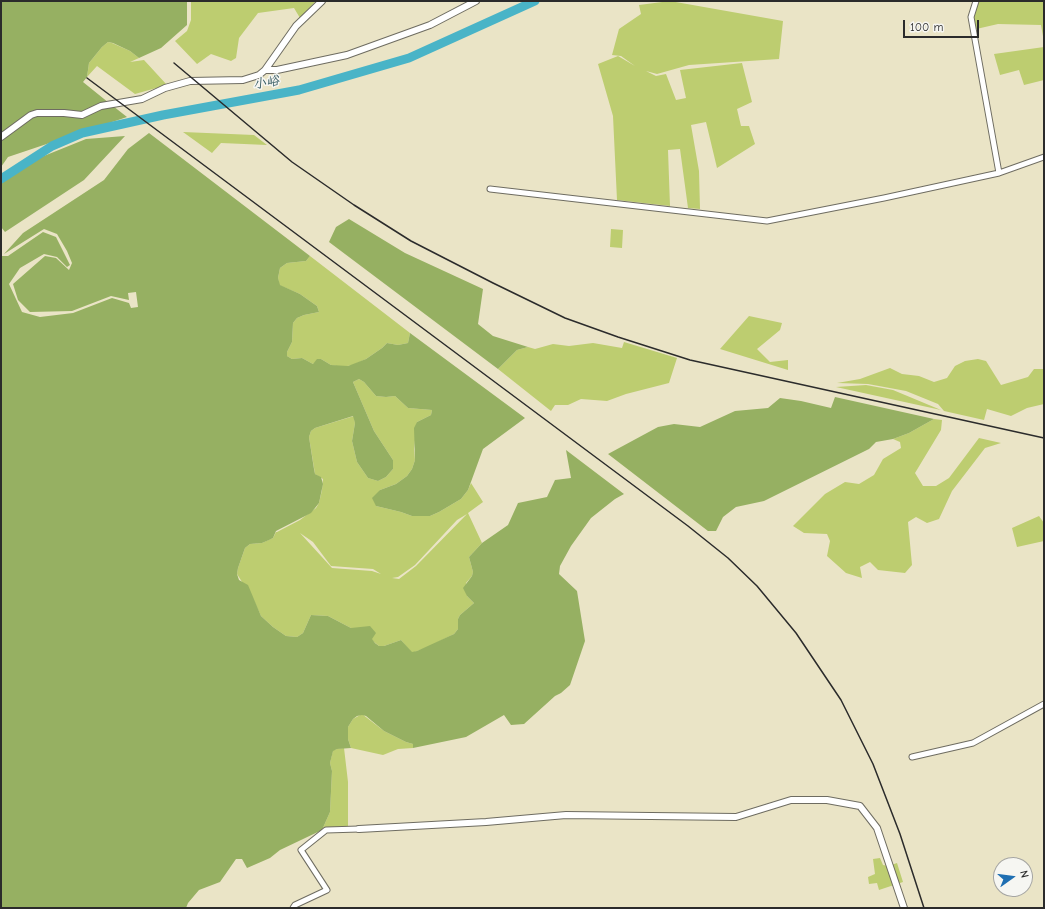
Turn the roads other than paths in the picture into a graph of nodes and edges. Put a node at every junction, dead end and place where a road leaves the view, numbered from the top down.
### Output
1 (322, 1) edge
2 (476, 1) edge
3 (976, 1) edge
4 (265, 70) junction
5 (1, 137) edge
6 (1044, 157) edge
7 (999, 173) junction
8 (490, 189) dead end
9 (1044, 704) edge
10 (912, 757) dead end
11 (359, 829) joint
12 (293, 908) edge
13 (904, 908) edge

1 - 4 street
2 - 4 street
3 - 7 street
4 - 5 street
6 - 7 street
7 - 8 street
9 - 10 street
11 - 12 street
11 - 13 street

